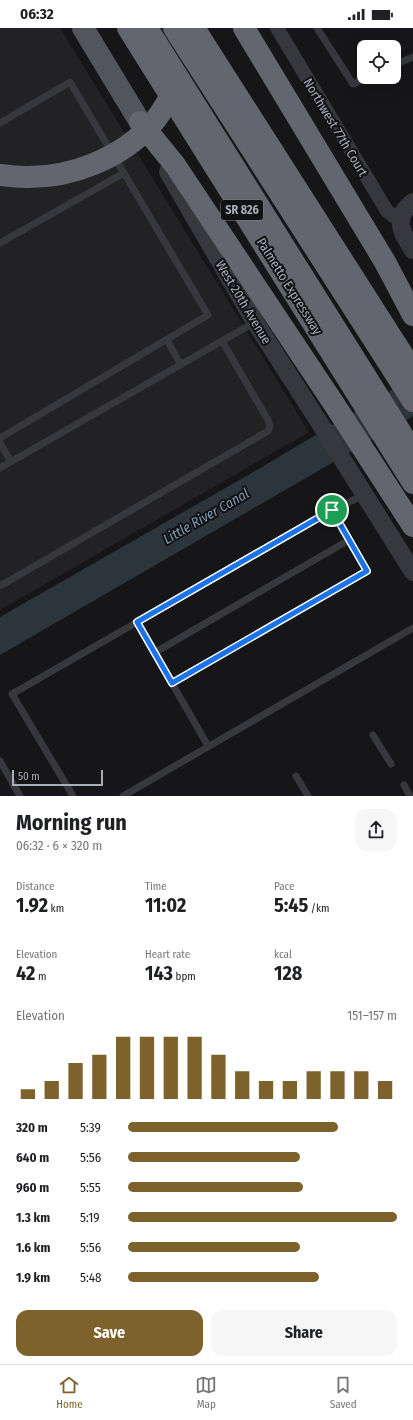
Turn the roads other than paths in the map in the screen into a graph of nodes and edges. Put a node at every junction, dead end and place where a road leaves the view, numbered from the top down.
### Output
1 (83, 28) edge
2 (128, 28) edge
3 (147, 28) edge
4 (174, 28) edge
5 (194, 28) edge
6 (244, 28) edge
7 (277, 28) edge
8 (317, 28) edge
9 (413, 57) edge
10 (401, 62) edge
11 (357, 82) edge
12 (140, 122) junction
13 (0, 123) edge
14 (124, 173) junction
15 (0, 175) edge
16 (413, 202) edge
17 (400, 221) junction
18 (0, 244) edge
19 (413, 250) edge
20 (413, 315) edge
21 (255, 322) junction
22 (167, 340) junction
23 (222, 341) junction
24 (181, 365) junction
25 (404, 367) edge
26 (363, 387) junction
27 (413, 402) edge
28 (0, 438) edge
29 (0, 443) edge
30 (404, 448) edge
31 (11, 462) junction
32 (0, 468) edge
33 (413, 483) edge
34 (364, 494) junction
35 (332, 510) junction
36 (413, 526) edge
37 (349, 540) junction
38 (413, 572) edge
39 (0, 586) edge
40 (137, 622) junction
41 (413, 628) edge
42 (154, 653) junction
43 (172, 683) junction
44 (373, 735) dead end
45 (208, 746) junction
46 (0, 761) edge
47 (391, 764) dead end
48 (296, 776) dead end
49 (404, 785) dead end
50 (20, 796) edge
51 (73, 796) edge
52 (123, 796) edge
53 (308, 796) edge
54 (410, 796) edge

1 - 12 main road, West 20th Avenue
2 - 26 highway, Palmetto Expressway / SR 826
3 - 26 highway
4 - 25 highway
5 - 15 highway
5 - 25 highway
6 - 20 highway
7 - 17 street, Northwest 77th Court
8 - 11 lane
9 - 10 lane
12 - 21 street, West 20th Avenue
12 - 36 highway
13 - 14 lane
14 - 18 lane
14 - 22 lane
16 - 17 street
17 - 19 street, Northwest 77th Court
21 - 23 lane
21 - 34 street, West 20th Avenue
22 - 24 lane
22 - 28 lane
23 - 24 lane
23 - 39 lane
24 - 31 lane
25 - 27 highway
26 - 30 highway, Palmetto Expressway / SR 826
29 - 31 lane
30 - 33 highway, Palmetto Expressway / SR 826
31 - 32 lane
34 - 35 lane
34 - 38 street, West 20th Avenue
35 - 37 lane
35 - 40 lane
37 - 42 lane
37 - 43 lane
40 - 42 lane
40 - 51 lane
41 - 45 lane
42 - 43 lane
43 - 45 lane
44 - 47 lane
45 - 52 lane
46 - 50 lane
48 - 53 lane
49 - 54 lane

